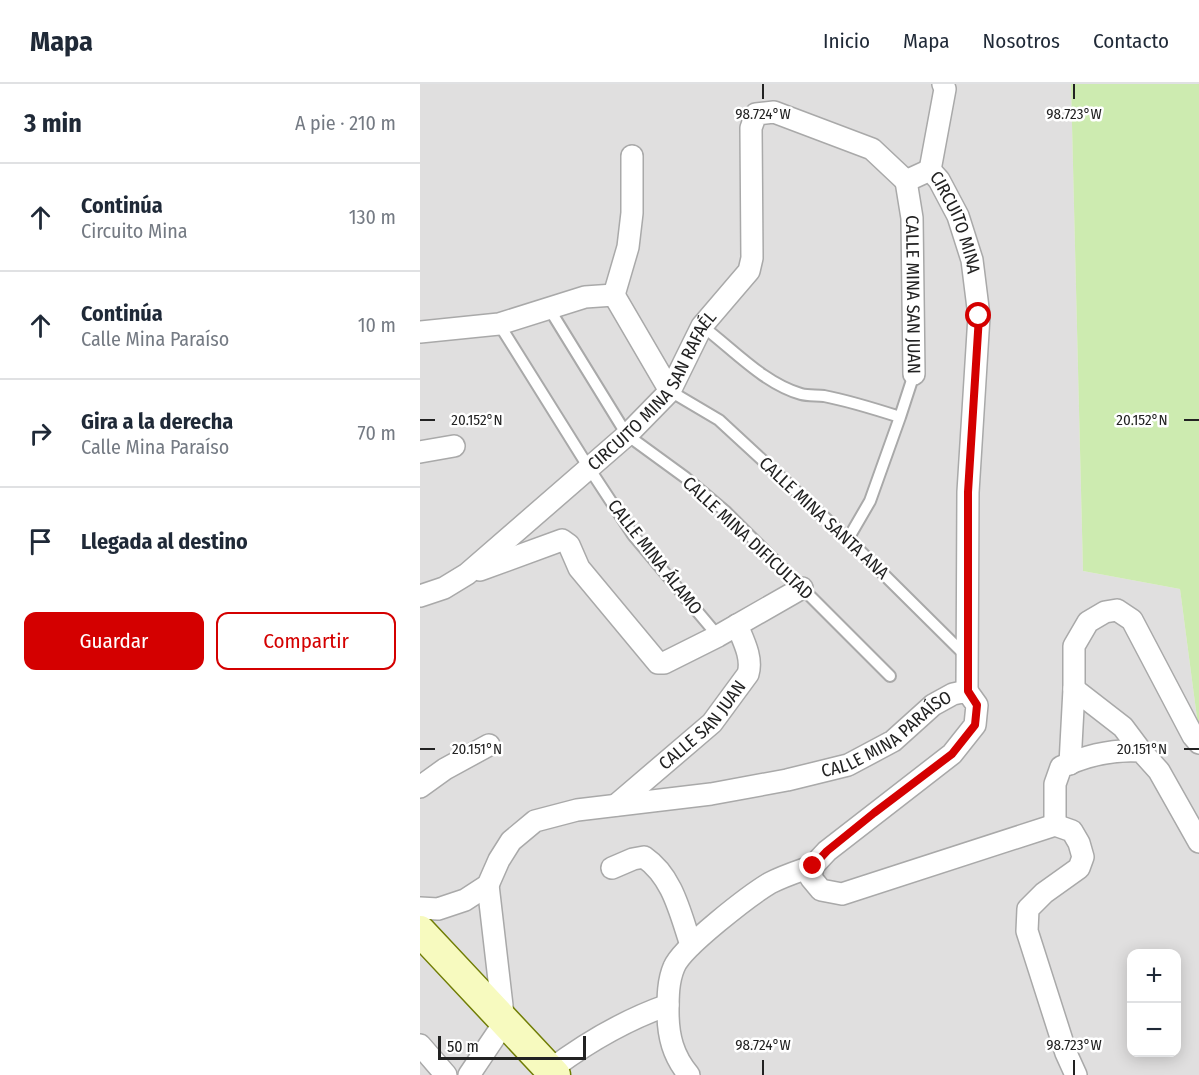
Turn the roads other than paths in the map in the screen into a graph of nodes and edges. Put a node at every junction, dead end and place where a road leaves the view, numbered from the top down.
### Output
1 (943, 84) edge
2 (756, 114) joint
3 (632, 156) dead end
4 (930, 170) junction
5 (906, 182) junction
6 (614, 296) junction
7 (550, 310) junction
8 (499, 324) junction
9 (702, 326) junction
10 (420, 332) edge
11 (914, 374) joint
12 (669, 391) junction
13 (900, 417) junction
14 (627, 435) junction
15 (454, 446) dead end
16 (420, 452) edge
17 (589, 468) junction
18 (848, 538) junction
19 (467, 574) junction
20 (802, 588) junction
21 (420, 596) edge
22 (737, 626) junction
23 (718, 636) junction
24 (968, 657) junction
25 (890, 676) dead end
26 (1074, 689) junction
27 (968, 691) junction
28 (1199, 743) edge
29 (489, 745) dead end
30 (1141, 751) junction
31 (1070, 764) junction
32 (420, 788) edge
33 (616, 805) junction
34 (1055, 825) junction
35 (1199, 842) edge
36 (813, 866) junction
37 (612, 868) dead end
38 (488, 885) junction
39 (420, 908) edge
40 (420, 931) edge
41 (691, 945) junction
42 (668, 1005) junction
43 (504, 1023) junction
44 (420, 1046) edge
45 (552, 1072) edge
46 (446, 1075) edge
47 (469, 1075) edge
48 (689, 1075) edge
49 (1076, 1075) edge

1 - 4 street
2 - 5 street, CIRCUITO MINA
2 - 9 street, CIRCUITO MINA SAN RAFAÉL
3 - 6 street
4 - 5 street, CIRCUITO MINA
4 - 24 street, CIRCUITO MINA
5 - 11 street, CALLE MINA SAN JUAN
6 - 7 street
6 - 12 street
7 - 8 street
7 - 14 lane, CALLE MINA DIFICULTAD
8 - 10 street
8 - 17 lane, CALLE MINA ÁLAMO
9 - 12 street, CIRCUITO MINA SAN RAFAÉL
9 - 13 lane
11 - 13 lane, CALLE MINA SAN JUAN
12 - 14 street, CIRCUITO MINA SAN RAFAÉL
12 - 18 lane, CALLE MINA SANTA ANA
13 - 18 lane, CALLE MINA SAN JUAN
14 - 17 street, CIRCUITO MINA SAN RAFAÉL
14 - 20 lane, CALLE MINA DIFICULTAD
15 - 16 street
17 - 19 street, CIRCUITO MINA SAN RAFAÉL
17 - 23 lane, CALLE MINA ÁLAMO
18 - 24 lane, CALLE MINA SANTA ANA
19 - 21 street, CIRCUITO MINA SAN RAFAÉL
19 - 23 street
20 - 22 street
20 - 25 lane, CALLE MINA DIFICULTAD
22 - 23 street
22 - 33 street, CALLE SAN JUAN
24 - 27 street, CIRCUITO MINA
26 - 28 street
26 - 30 street
26 - 31 street
27 - 33 street, CALLE MINA PARAÍSO
27 - 36 street, CALLE MINA PARAÍSO
29 - 32 street
30 - 31 street
30 - 35 street
31 - 34 street
33 - 38 street, CALLE MINA PARAÍSO
34 - 36 street
34 - 49 street
36 - 41 street
37 - 41 street
38 - 39 street
38 - 43 street
40 - 43 main road
41 - 42 street
42 - 45 street
42 - 48 street
43 - 45 main road
43 - 47 street
44 - 46 street

